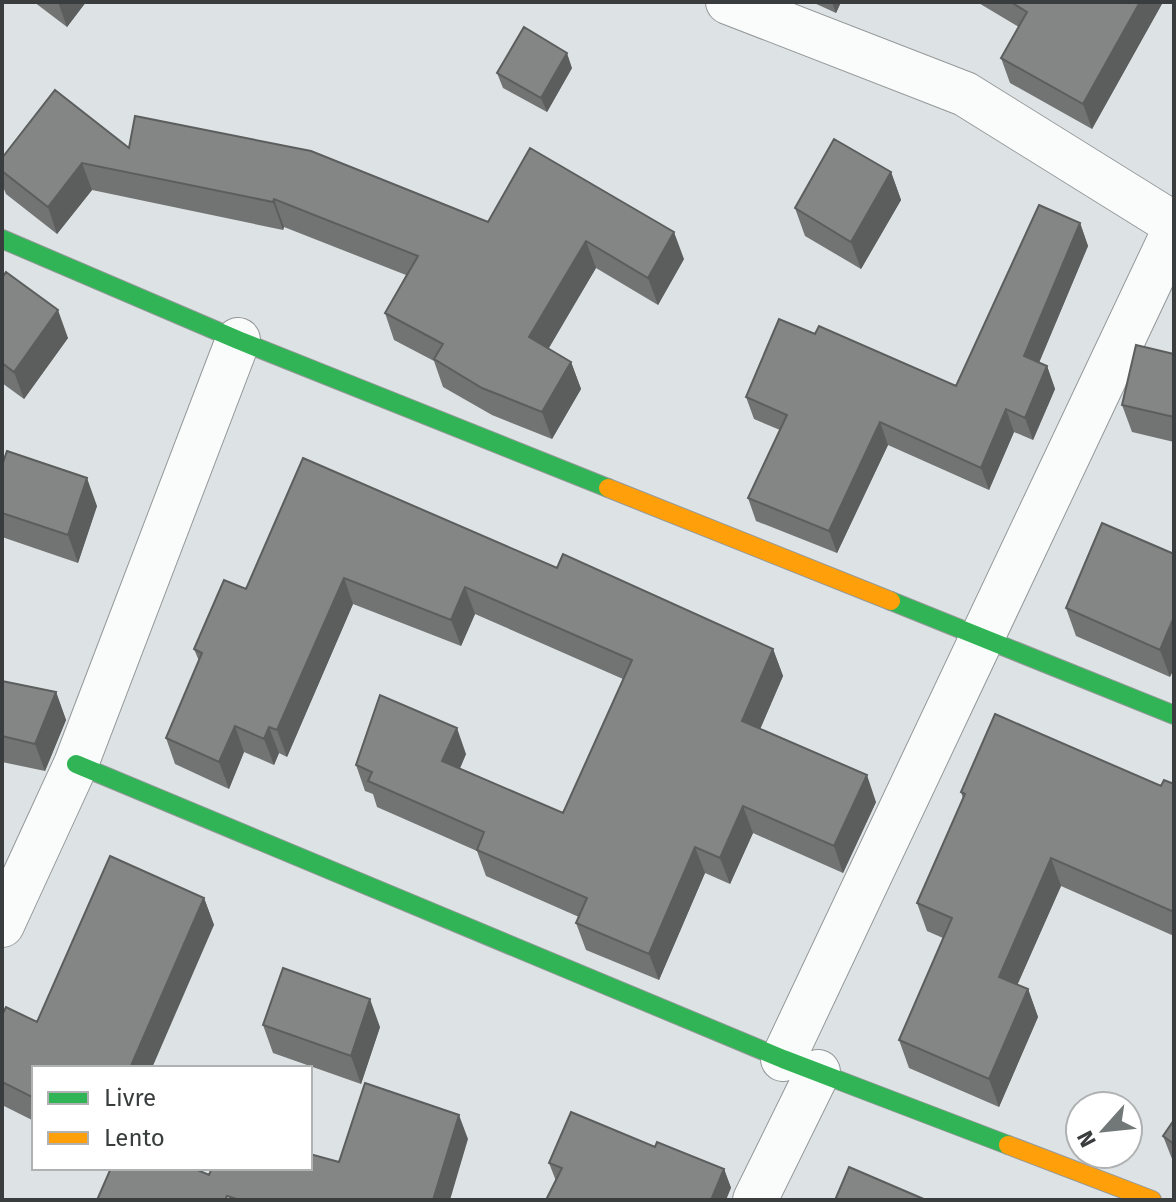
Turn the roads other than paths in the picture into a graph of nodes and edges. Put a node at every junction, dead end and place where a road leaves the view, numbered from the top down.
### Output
1 (728, 2) edge
2 (1174, 224) edge
3 (1174, 231) edge
4 (2, 239) edge
5 (238, 340) junction
6 (981, 638) junction
7 (1174, 715) edge
8 (76, 764) junction
9 (2, 925) edge
10 (800, 1066) junction
11 (755, 1200) edge
12 (1152, 1200) edge

1 - 2 street
3 - 6 street
4 - 5 street
5 - 6 street
5 - 8 street
6 - 7 street
6 - 10 street
8 - 9 street
8 - 10 street
10 - 11 street
10 - 12 street

